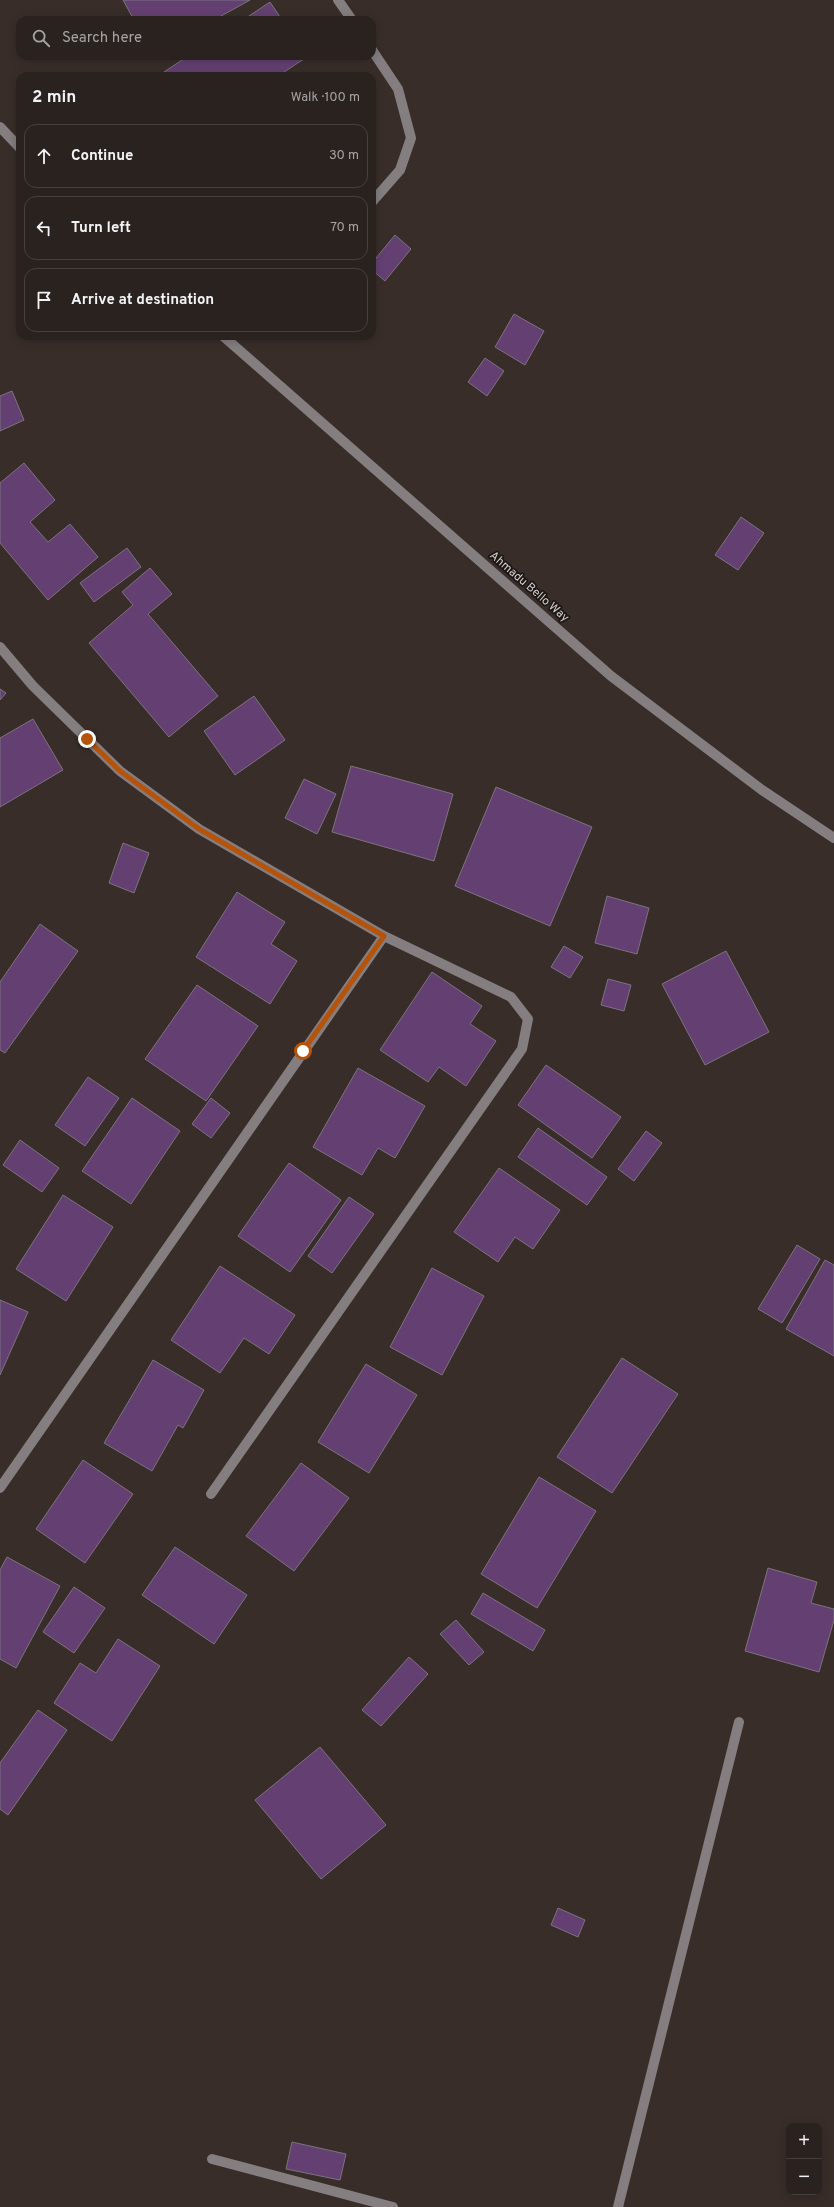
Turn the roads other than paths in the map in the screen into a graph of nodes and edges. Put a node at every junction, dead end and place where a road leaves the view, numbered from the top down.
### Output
1 (338, 0) edge
2 (349, 16) edge
3 (376, 56) edge
4 (0, 127) edge
5 (16, 144) edge
6 (376, 197) edge
7 (228, 340) edge
8 (0, 647) edge
9 (834, 838) edge
10 (384, 936) junction
11 (0, 1488) edge
12 (211, 1494) dead end
13 (739, 1722) dead end
14 (212, 2159) dead end
15 (393, 2207) edge
16 (618, 2207) edge

1 - 2 street
3 - 6 street
4 - 5 street
7 - 9 street, Ahmadu Bello Way
8 - 10 street
10 - 11 street
10 - 12 street
13 - 16 street
14 - 15 street

